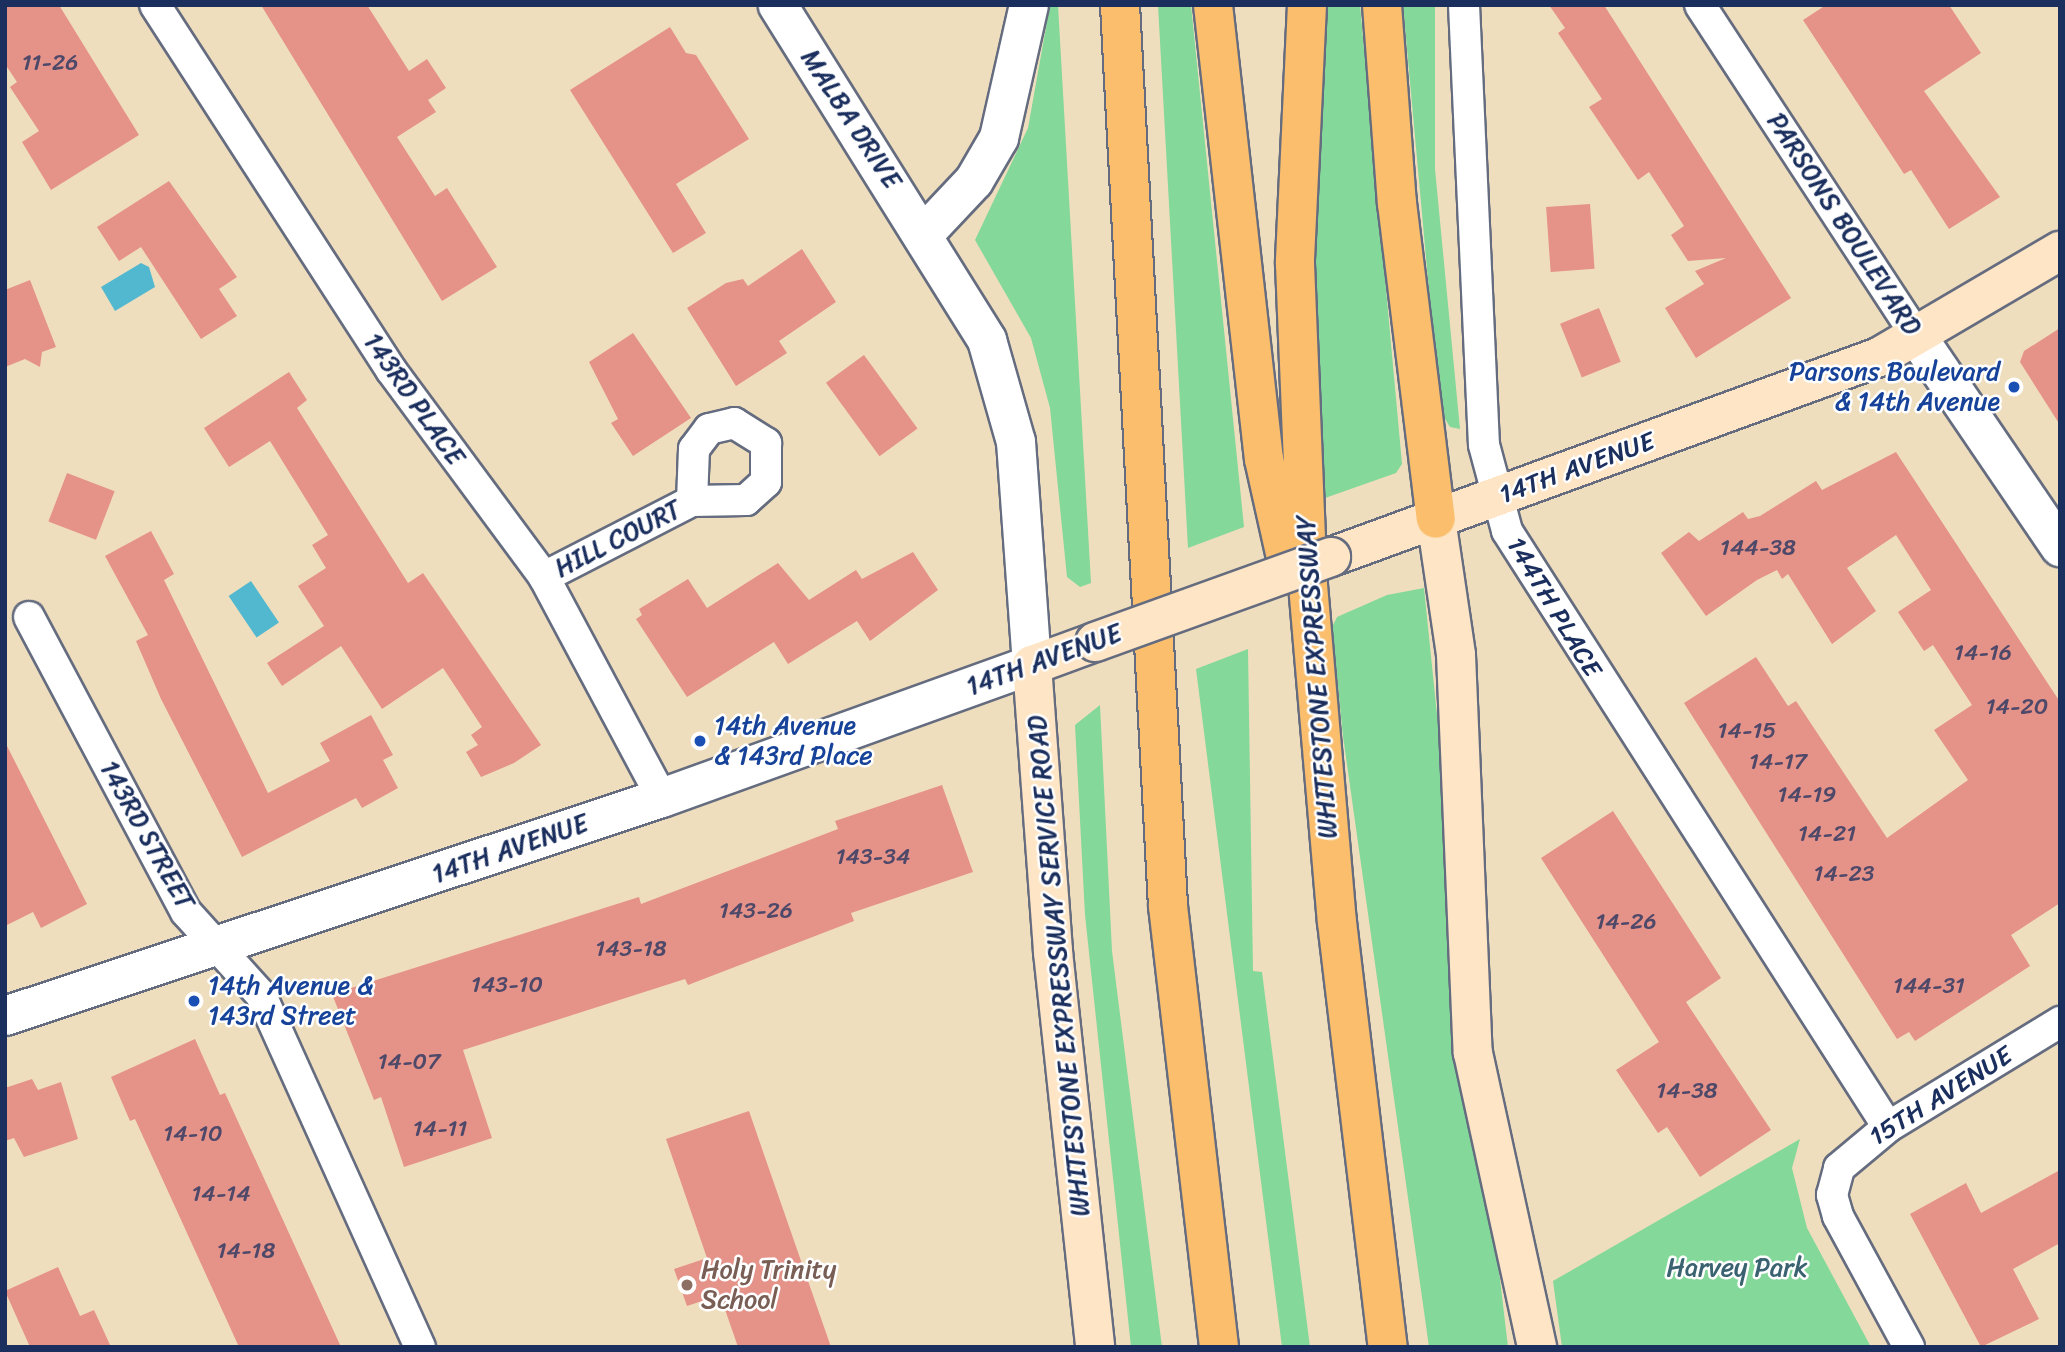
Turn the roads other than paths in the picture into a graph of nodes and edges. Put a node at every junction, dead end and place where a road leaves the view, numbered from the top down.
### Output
1 (155, 5) edge
2 (778, 5) edge
3 (1029, 5) edge
4 (1120, 5) edge
5 (1213, 5) edge
6 (1307, 5) edge
7 (1382, 5) edge
8 (1464, 5) edge
9 (1700, 5) edge
10 (925, 233) junction
11 (2060, 251) edge
12 (1918, 338) junction
13 (1495, 497) junction
14 (692, 501) dead end
15 (1436, 519) junction
16 (2060, 547) edge
17 (544, 577) junction
18 (29, 617) dead end
19 (1032, 664) junction
20 (1315, 689) junction
21 (662, 798) junction
22 (218, 947) junction
23 (5, 1016) edge
24 (2060, 1022) edge
25 (1888, 1127) junction
26 (420, 1347) edge
27 (1095, 1347) edge
28 (1219, 1347) edge
29 (1388, 1347) edge
30 (1537, 1347) edge
31 (1909, 1347) edge

1 - 17 street, 143RD PLACE
2 - 10 street, MALBA DRIVE
3 - 10 street
4 - 28 highway
5 - 20 highway
6 - 20 highway, WHITESTONE EXPRESSWAY
7 - 15 highway
8 - 13 street, 144TH PLACE
9 - 12 street, PARSONS BOULEVARD
10 - 19 street, WHITESTONE EXPRESSWAY SERVICE ROAD
11 - 12 main road, 14TH AVENUE
12 - 13 main road, 14TH AVENUE
12 - 16 street, PARSONS BOULEVARD
13 - 15 main road, 14TH AVENUE
13 - 25 street, 144TH PLACE
14 - 17 street, HILL COURT
15 - 19 main road, 14TH AVENUE, bridge
15 - 30 main road
17 - 21 street, 143RD PLACE
18 - 22 street, 143RD STREET
19 - 21 street, 14TH AVENUE
19 - 27 main road, WHITESTONE EXPRESSWAY SERVICE ROAD
20 - 29 highway, WHITESTONE EXPRESSWAY
21 - 22 street, 14TH AVENUE
22 - 23 street, 14TH AVENUE
22 - 26 street, 143RD STREET
24 - 25 street, 15TH AVENUE
25 - 31 street, 15TH AVENUE

